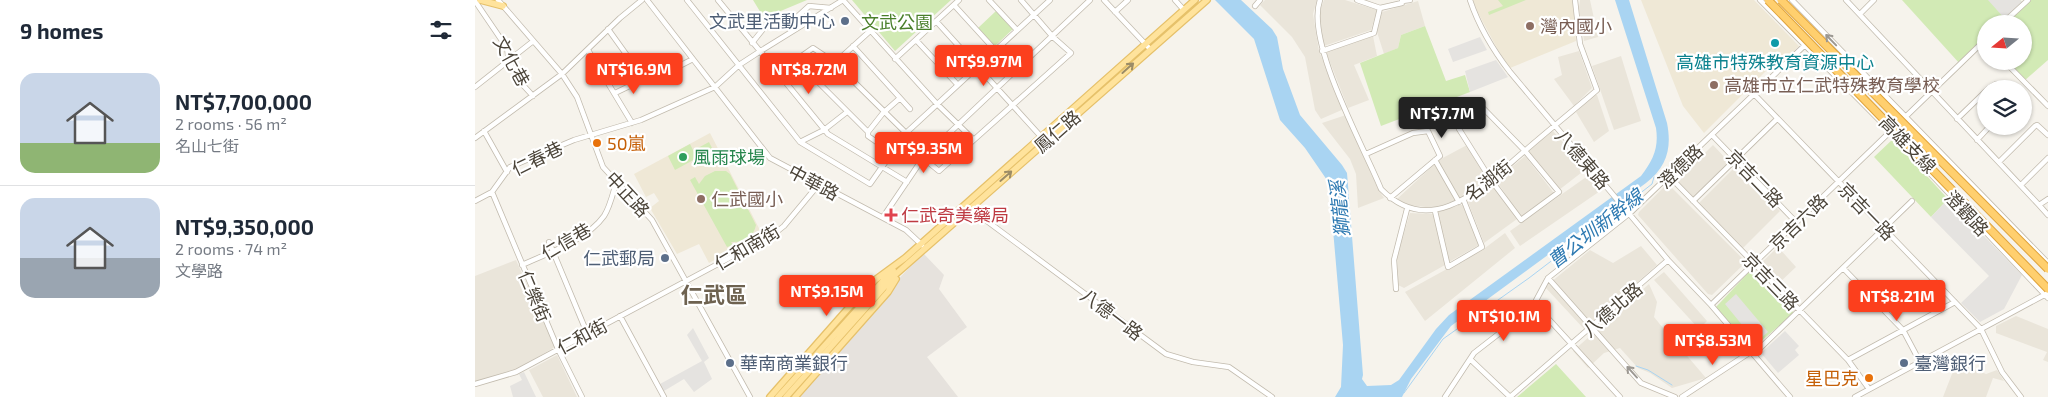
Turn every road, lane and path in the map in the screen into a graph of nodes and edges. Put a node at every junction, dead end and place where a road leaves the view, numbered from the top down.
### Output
1 (498, 0) edge
2 (642, 0) edge
3 (647, 0) edge
4 (687, 0) edge
5 (717, 0) edge
6 (843, 0) edge
7 (959, 0) edge
8 (989, 0) edge
9 (1021, 0) edge
10 (1050, 0) edge
11 (1090, 0) edge
12 (1104, 0) edge
13 (1128, 0) edge
14 (1175, 0) edge
15 (1195, 0) edge
16 (1207, 0) edge
17 (1260, 0) edge
18 (1320, 0) edge
19 (1357, 0) edge
20 (1410, 0) edge
21 (1470, 0) edge
22 (1575, 0) edge
23 (1760, 0) edge
24 (1767, 0) edge
25 (1781, 0) edge
26 (1792, 0) edge
27 (1846, 0) edge
28 (1874, 0) edge
29 (2028, 0) edge
30 (477, 1) edge
31 (1402, 1) edge
32 (954, 5) junction
33 (503, 6) junction
34 (1255, 6) dead end
35 (831, 8) junction
36 (1379, 8) junction
37 (1183, 9) junction
38 (1115, 12) junction
39 (1033, 13) junction
40 (1860, 14) junction
41 (2012, 15) edge
42 (936, 21) junction
43 (608, 29) junction
44 (1016, 29) junction
45 (870, 31) junction
46 (1053, 37) junction
47 (916, 40) junction
48 (532, 42) junction
49 (752, 43) junction
50 (1145, 43) junction
51 (853, 46) junction
52 (1804, 46) junction
53 (1150, 49) junction
54 (1977, 49) edge
55 (587, 50) junction
56 (995, 50) junction
57 (1322, 51) junction
58 (759, 52) junction
59 (895, 58) junction
60 (693, 59) junction
61 (509, 62) junction
62 (834, 62) junction
63 (739, 65) junction
64 (977, 67) junction
65 (2013, 70) edge
66 (779, 72) junction
67 (562, 74) junction
68 (644, 79) junction
69 (957, 84) junction
70 (475, 87) edge
71 (715, 87) junction
72 (997, 87) junction
73 (1932, 91) junction
74 (615, 93) junction
75 (1754, 94) junction
76 (533, 96) junction
77 (900, 98) junction
78 (1977, 100) edge
79 (937, 104) junction
80 (1012, 104) junction
81 (2048, 106) edge
82 (910, 109) dead end
83 (847, 112) junction
84 (883, 113) junction
85 (1905, 117) junction
86 (1777, 119) junction
87 (1957, 120) junction
88 (632, 123) junction
89 (958, 124) junction
90 (1554, 126) junction
91 (824, 130) junction
92 (484, 131) junction
93 (1890, 131) junction
94 (868, 132) junction
95 (906, 133) junction
96 (590, 135) junction
97 (1713, 135) junction
98 (1982, 135) edge
99 (1040, 136) junction
100 (2048, 136) edge
101 (475, 138) edge
102 (973, 139) junction
103 (1977, 140) junction
104 (1045, 141) junction
105 (800, 142) junction
106 (881, 145) dead end
107 (1525, 151) junction
108 (1367, 154) junction
109 (923, 158) junction
110 (1737, 158) junction
111 (2048, 158) edge
112 (1435, 160) junction
113 (1999, 162) junction
114 (883, 168) junction
115 (507, 172) junction
116 (1669, 176) junction
117 (1491, 180) junction
118 (907, 182) junction
119 (1839, 182) junction
120 (616, 183) junction
121 (819, 184) junction
122 (2021, 184) junction
123 (492, 192) junction
124 (1390, 198) junction
125 (2048, 199) edge
126 (475, 201) edge
127 (1462, 201) junction
128 (1693, 201) junction
129 (1912, 201) dead end
130 (2039, 205) junction
131 (967, 206) junction
132 (1407, 209) junction
133 (1435, 211) junction
134 (1630, 213) junction
135 (2048, 215) edge
136 (883, 217) junction
137 (1796, 222) junction
138 (1884, 228) junction
139 (549, 242) dead end
140 (923, 246) junction
141 (553, 252) junction
142 (1668, 260) junction
143 (2048, 263) edge
144 (1754, 264) junction
145 (522, 265) junction
146 (1843, 268) junction
147 (2048, 269) edge
148 (1548, 278) junction
149 (687, 281) junction
150 (1396, 289) dead end
151 (2047, 293) edge
152 (868, 301) junction
153 (1535, 302) junction
154 (1955, 302) junction
155 (1711, 305) junction
156 (1801, 311) junction
157 (620, 316) junction
158 (1591, 327) junction
159 (1981, 329) junction
160 (1903, 330) junction
161 (587, 334) junction
162 (1572, 344) junction
163 (558, 349) junction
164 (1753, 352) junction
165 (1470, 359) junction
166 (1848, 360) junction
167 (1920, 362) junction
168 (475, 384) edge
169 (1869, 389) junction
170 (1684, 396) edge
171 (582, 397) edge
172 (664, 397) edge
173 (750, 397) edge
174 (770, 397) edge
175 (778, 397) edge
176 (786, 397) edge
177 (795, 397) edge
178 (1272, 397) edge
179 (1445, 397) edge
180 (1510, 397) edge
181 (1620, 397) edge
182 (1674, 397) edge
183 (1790, 397) edge
184 (1855, 397) edge
185 (2021, 397) edge

1 - 33 street, 中正路
2 - 43 street
3 - 60 street, 中華路
4 - 63 street
5 - 49 street
6 - 35 street, 仁春巷
6 - 45 street
7 - 32 street
8 - 44 street
9 - 39 street
10 - 39 street
11 - 46 street
12 - 38 street
13 - 38 street
14 - 37 street
15 - 37 main road, 鳳仁路
16 - 53 main road, 鳳仁路
17 - 34 street
18 - 57 street, 名湖街
19 - 36 street
20 - 31 street
21 - 90 street, 八德東路
22 - 90 street, 名湖街
23 - 52 street, 澄觀路
24 - 151 highway, 高雄支線, bridge
25 - 147 highway, 高雄支線, bridge
85 -> 26 street, 澄觀路
27 - 40 street
28 - 40 street
29 - 41 street
30 - 33 main road
30 - 61 street, 文化巷
31 - 36 street
32 - 42 street
32 - 56 street
33 - 48 street, 中正路
35 - 49 street
35 - 58 street, 仁春巷
36 - 57 street
37 - 50 main road, 鳳仁路
38 - 50 street
39 - 44 street
39 - 46 street
40 - 73 street
42 - 47 street
42 - 64 street
43 - 55 street
43 - 68 street
44 - 56 street
45 - 51 street
45 - 59 street
46 - 72 street
46 - 80 street
47 - 59 street
47 - 69 street
48 - 61 street
48 - 67 street, 中正路
49 - 58 street
50 - 53 street
50 - 99 main road, 鳳仁路
51 - 62 street
51 - 77 street
52 - 75 street, 澄德路
52 - 93 street, 澄觀路
104 -> 53 main road, 鳳仁路
54 - 73 street, 京吉六路
55 - 67 street
55 - 74 street
56 - 64 street
57 - 108 street, 名湖街
58 - 63 street, 仁春巷
58 - 66 street
59 - 79 street
60 - 68 street
60 - 71 street, 中華路
61 - 70 street
61 - 76 street, 文化巷
62 - 66 street
62 - 83 street
62 - 84 street
63 - 71 street, 仁春巷
63 - 105 street
64 - 69 street
64 - 72 street
65 - 81 street
66 - 91 street
67 - 76 street
67 - 96 street, 中正路
68 - 74 street
69 - 79 street
71 - 88 street, 仁春巷
71 - 121 street, 中華路
72 - 80 street
72 - 89 street
73 - 85 street, 京吉六路
73 - 87 street
74 - 88 street
75 - 86 street, 京吉一路
75 - 97 street, 澄德路
76 - 92 street
77 - 82 street
77 - 84 street
78 - 87 street
79 - 89 street
79 - 95 street
80 - 99 street
80 - 102 street
83 - 91 street
83 - 94 street
84 - 94 street
84 - 95 street
85 - 93 street, 京吉六路
85 - 143 street, 澄觀路
86 - 110 street
86 - 119 street, 京吉一路
87 - 103 street
88 - 96 street, 仁春巷
89 - 102 street
89 - 109 street
90 - 107 street, 名湖街
90 - 134 street, 八德東路
91 - 105 street
91 - 114 street
92 - 101 street
92 - 115 street
93 - 119 street, 京吉六路
93 - 151 street, 澄觀路
94 - 106 street
95 - 114 street
96 - 115 street, 仁春巷
96 - 120 street, 中正路
97 - 110 street, 京吉二路
97 - 116 street, 澄德路
98 - 103 street
99 - 104 street
99 - 131 main road, 鳳仁路
100 - 113 street
102 - 109 street
103 - 113 street
131 -> 104 main road, 鳳仁路
105 - 114 street
107 - 117 street, 名湖街
107 - 117 street
107 - 117 street
108 - 112 street
108 - 124 street, 名湖街
109 - 118 street
110 - 128 street
110 - 137 street, 京吉二路
111 - 122 street
112 - 124 street
112 - 127 street
113 - 122 street
114 - 118 street
115 - 123 street, 仁春巷
116 - 128 street, 京吉三路
116 - 134 street, 澄德路
117 - 127 street, 名湖街
118 - 136 street
119 - 137 street, 京吉六路
119 - 138 street, 京吉一路
120 - 141 street, 仁信巷
120 - 149 street, 中正路
121 - 136 street, 中華路
121 - 149 street, 仁和南街
122 - 130 street
123 - 126 street
123 - 145 street, 仁樂街
124 - 132 street, 名湖街
125 - 130 street
127 - 133 street, 名湖街
127 - 133 street
128 - 144 street, 京吉三路
129 - 138 street
130 - 135 street
131 - 140 main road, 鳳仁路
131 - 178 street, 八德一路
132 - 133 street, 名湖街
132 - 150 street
134 - 142 street, 八德東路
134 - 148 street, 澄德路
136 - 140 street, 中華路
137 - 144 street, 京吉六路
138 - 146 street
138 - 154 street, 京吉一路
139 - 141 street
140 - 152 main road, 鳳仁路
140 - 152 main road, 鳳仁路
141 - 145 street, 仁信巷
141 - 161 street
142 - 155 street, 八德東路
142 - 158 street, 八德北路
144 - 155 street, 京吉六路
144 - 156 street, 京吉三路
145 - 163 street, 仁樂街
146 - 156 street
146 - 160 street
148 - 153 street
148 - 158 street
149 - 157 street, 仁和街
149 - 173 street, 中正路
151 - 159 street
152 - 174 main road, 鳳仁路
152 - 175 main road, 鳳仁路
152 - 176 main road, 鳳仁路
152 - 177 main road, 鳳仁路
153 - 162 street
153 - 165 street
154 - 159 street, 京吉一路
154 - 160 street
155 - 164 street, 八德東路
156 - 164 street
156 - 166 street, 京吉三路
157 - 161 street, 仁和街
157 - 172 street
158 - 162 street, 八德北路
182 -> 158 street
159 - 167 street
159 - 185 street, 京吉一路
160 - 166 street
160 - 167 street
161 - 163 street, 仁和街
162 - 180 street, 八德北路
162 - 181 street
163 - 168 street, 仁和街
163 - 171 street, 仁樂街
164 - 170 street
164 - 183 street, 八德東路
165 - 179 street
165 - 180 street
166 - 169 street, 京吉三路
167 - 169 street
169 - 184 street

